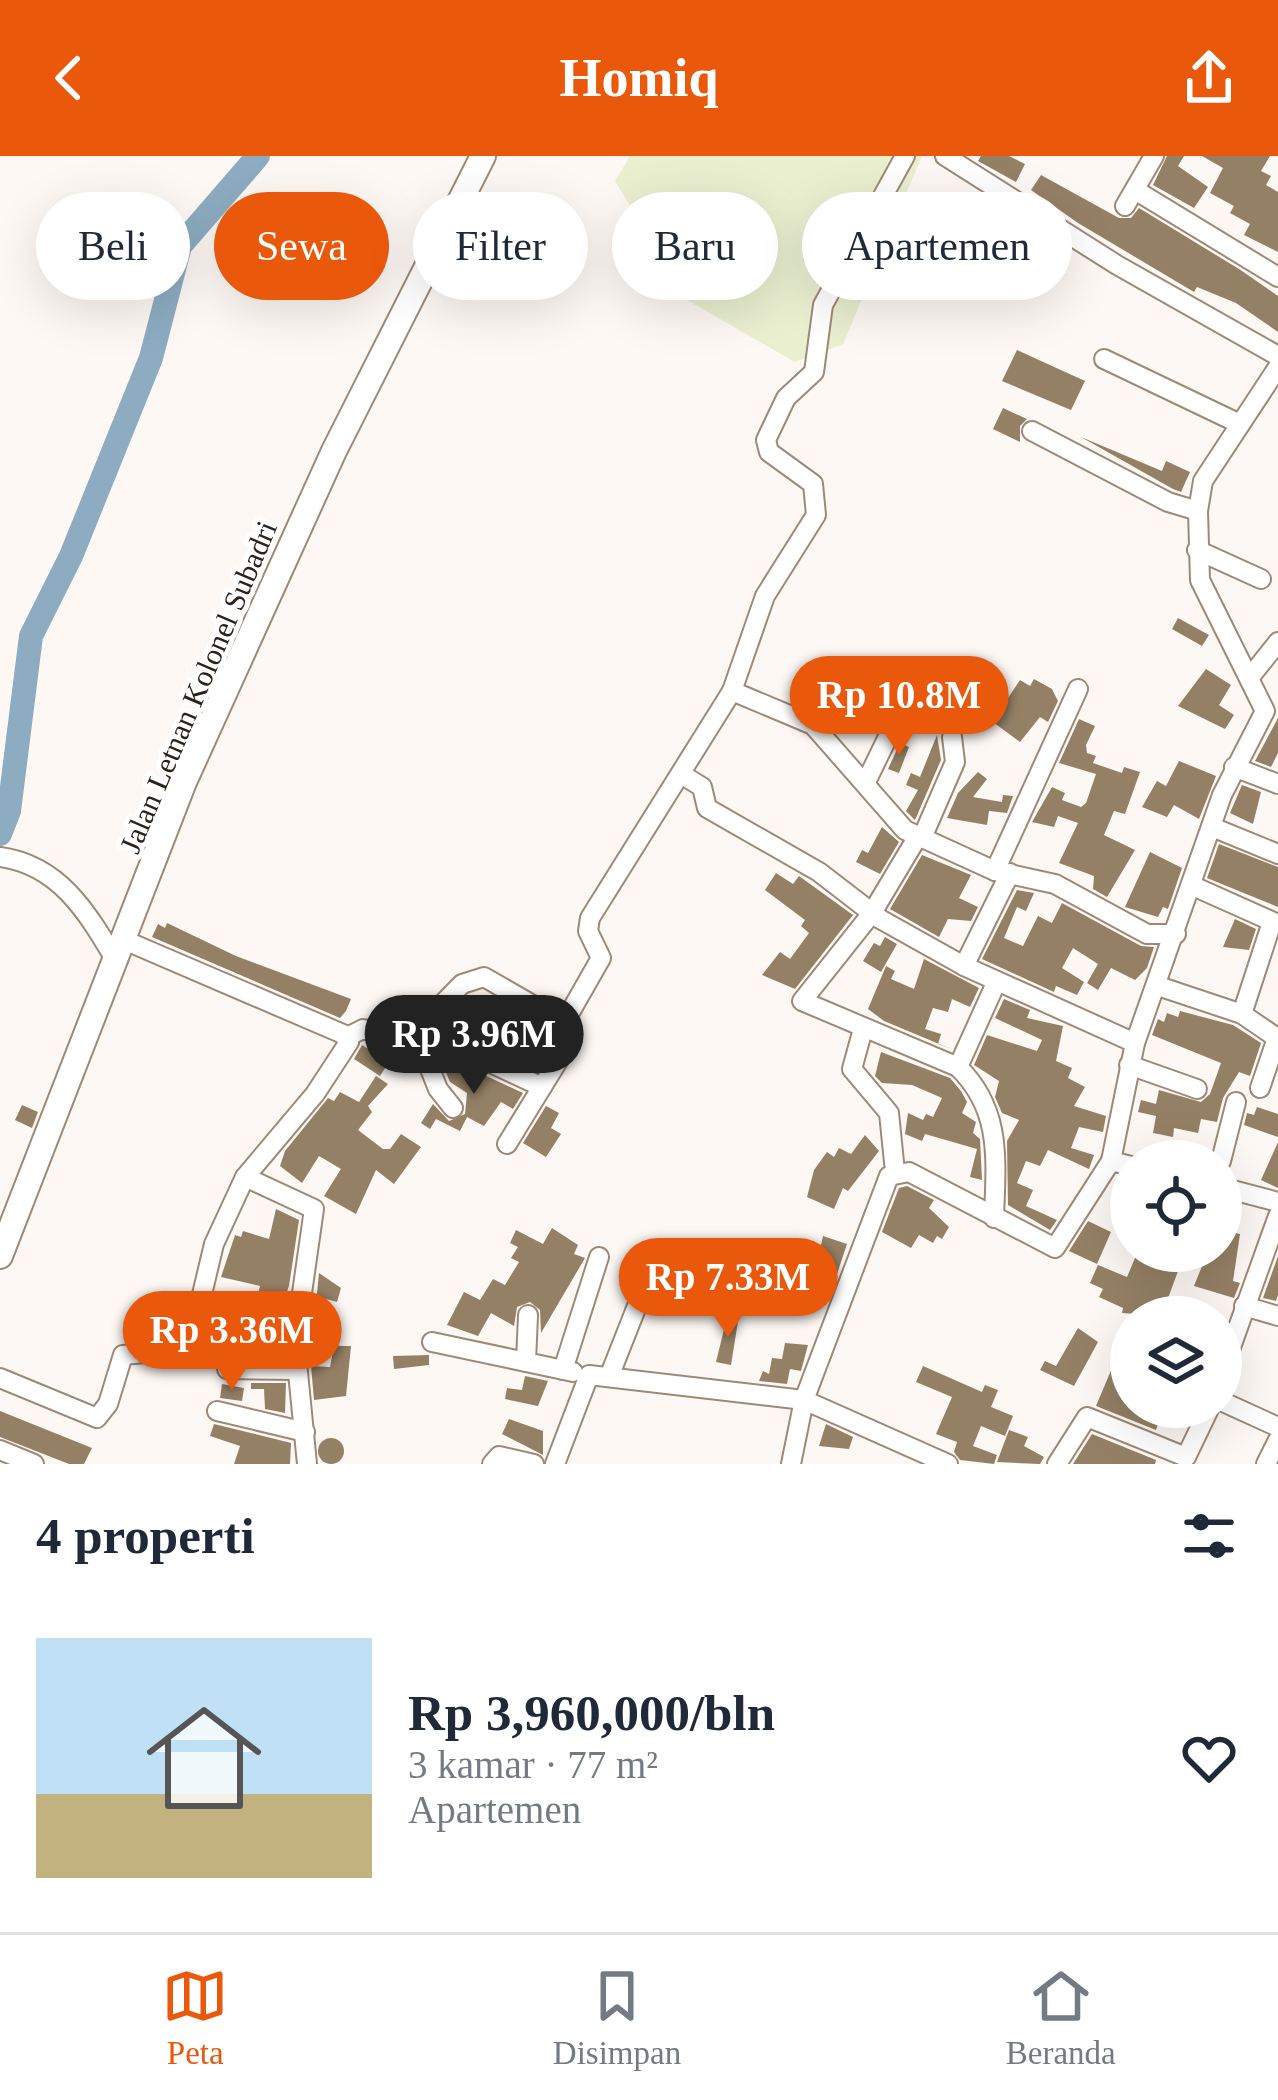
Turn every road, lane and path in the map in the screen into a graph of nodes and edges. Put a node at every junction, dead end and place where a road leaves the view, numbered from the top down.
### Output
1 (483, 156) edge
2 (905, 156) edge
3 (945, 156) edge
4 (1154, 156) edge
5 (1278, 277) edge
6 (1278, 356) edge
7 (1104, 358) dead end
8 (1278, 367) edge
9 (1240, 424) junction
10 (1032, 431) dead end
11 (1198, 511) junction
12 (1197, 550) junction
13 (1262, 579) dead end
14 (1278, 642) edge
15 (916, 677) dead end
16 (1250, 677) junction
17 (1078, 688) dead end
18 (732, 691) junction
19 (1272, 713) edge
20 (952, 737) dead end
21 (1234, 767) junction
22 (681, 774) junction
23 (866, 782) junction
24 (1278, 784) edge
25 (1212, 827) junction
26 (920, 837) junction
27 (1278, 854) edge
28 (0, 857) edge
29 (1002, 872) junction
30 (1193, 886) junction
31 (872, 914) junction
32 (1275, 923) edge
33 (1176, 934) junction
34 (119, 950) junction
35 (964, 966) junction
36 (996, 983) junction
37 (1157, 986) junction
38 (1242, 1014) junction
39 (564, 1023) junction
40 (420, 1029) junction
41 (863, 1029) junction
42 (346, 1036) junction
43 (1135, 1043) junction
44 (1129, 1065) junction
45 (958, 1067) junction
46 (542, 1087) junction
47 (1260, 1088) dead end
48 (1197, 1089) dead end
49 (1236, 1102) dead end
50 (453, 1108) dead end
51 (1115, 1140) edge
52 (1226, 1140) edge
53 (506, 1144) dead end
54 (1110, 1163) edge
55 (895, 1172) junction
56 (245, 1177) junction
57 (1242, 1193) edge
58 (1278, 1202) edge
59 (1278, 1216) edge
60 (994, 1218) junction
61 (0, 1256) edge
62 (599, 1257) dead end
63 (652, 1268) dead end
64 (1244, 1306) junction
65 (1242, 1311) edge
66 (528, 1315) dead end
67 (1278, 1316) edge
68 (455, 1336) dead end
69 (432, 1342) dead end
70 (525, 1358) junction
71 (226, 1369) dead end
72 (295, 1370) junction
73 (563, 1370) junction
74 (599, 1376) junction
75 (0, 1378) edge
76 (803, 1408) junction
77 (1242, 1410) edge
78 (217, 1411) dead end
79 (1278, 1426) edge
80 (1200, 1428) edge
81 (305, 1432) junction
82 (1278, 1440) edge
83 (0, 1450) edge
84 (1185, 1461) edge
85 (34, 1464) edge
86 (308, 1464) edge
87 (492, 1464) edge
88 (534, 1464) edge
89 (555, 1464) edge
90 (790, 1464) edge
91 (948, 1464) edge
92 (1057, 1464) edge
93 (1267, 1464) edge

1 - 34 main road, Jalan Letnan Kolonel Subadri
2 - 18 street
3 - 6 street
4 - 5 street
7 - 9 street
8 - 9 street
9 - 11 street
10 - 11 street
11 - 12 street
12 - 13 street
12 - 16 street
14 - 16 street
15 - 23 street
16 - 19 street
17 - 29 street
18 - 22 street
18 - 23 street
19 - 21 street
20 - 26 street
21 - 24 street
21 - 25 street
22 - 31 street
22 - 39 street
23 - 26 street
25 - 27 street
25 - 30 street
26 - 29 street
26 - 31 street
28 - 34 street
29 - 33 street
29 - 35 street
30 - 32 street
30 - 33 street
31 - 35 street
31 - 41 street
32 - 38 street
33 - 37 street
34 - 42 street
34 - 61 main road, Jalan Letnan Kolonel Subadri
35 - 36 street
36 - 43 street
36 - 45 street
37 - 38 street
37 - 43 street
38 - 47 street
39 - 40 street
39 - 46 street
40 - 42 street
40 - 46 street
40 - 50 street
41 - 45 street
41 - 55 street
42 - 56 street
43 - 44 street
44 - 48 street
44 - 51 street
45 - 60 street
46 - 53 street
49 - 52 street
54 - 60 street
55 - 60 street
55 - 76 street
56 - 72 street
56 - 75 street
57 - 58 street
59 - 64 street
62 - 73 street
63 - 74 street
64 - 65 street
64 - 67 street
66 - 70 street
68 - 70 street
69 - 70 street
70 - 73 street
71 - 72 street
72 - 81 street
73 - 74 street
74 - 76 street
74 - 89 street
76 - 90 street
76 - 91 street
77 - 79 street
78 - 81 street
80 - 84 street
81 - 86 street
82 - 93 street
83 - 85 street
84 - 92 street
87 - 88 street

